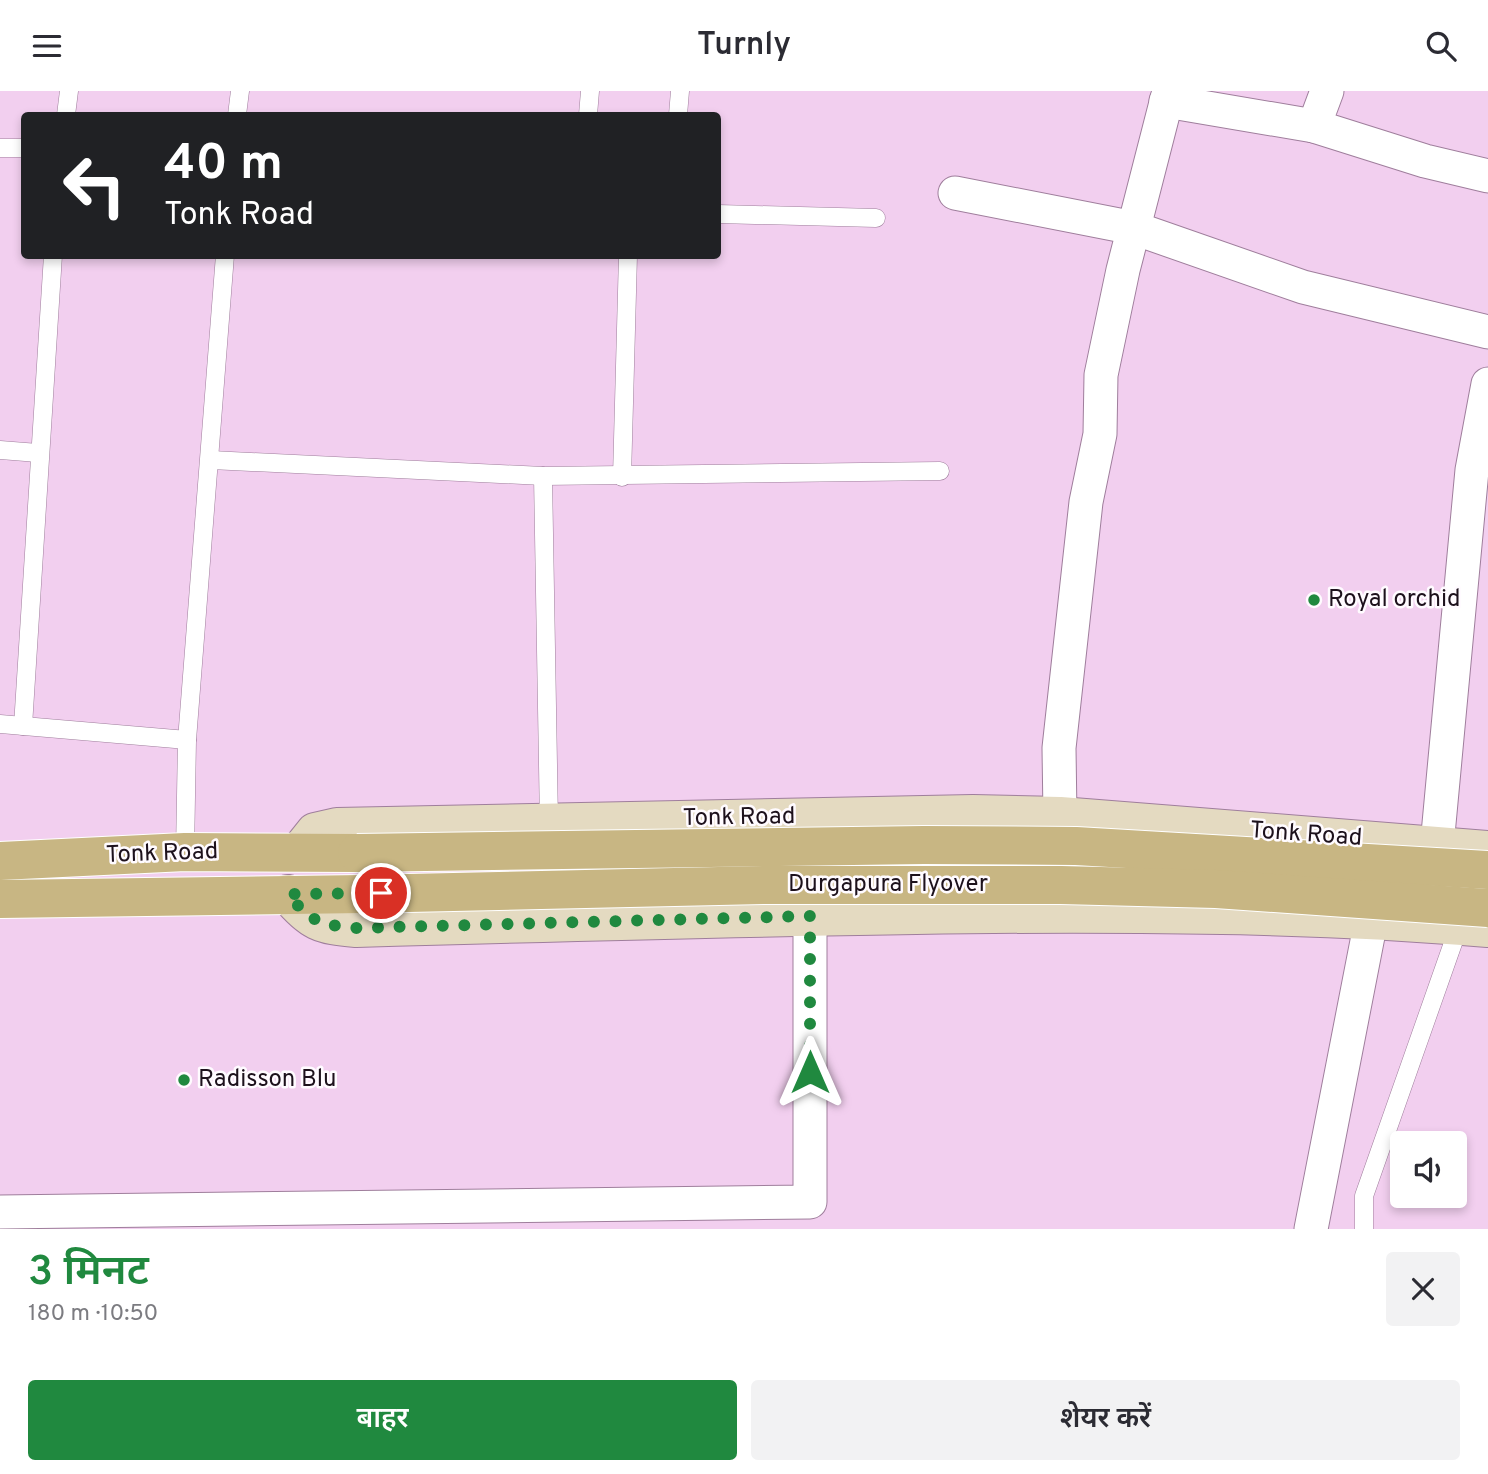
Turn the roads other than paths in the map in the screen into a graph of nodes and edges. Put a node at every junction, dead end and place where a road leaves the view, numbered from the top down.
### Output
1 (69, 91) edge
2 (240, 91) edge
3 (590, 91) edge
4 (680, 91) edge
5 (1327, 91) edge
6 (1168, 96) edge
7 (66, 112) edge
8 (237, 112) edge
9 (588, 112) edge
10 (678, 112) edge
11 (1314, 126) junction
12 (0, 148) edge
13 (21, 148) edge
14 (1488, 176) edge
15 (955, 193) dead end
16 (721, 214) edge
17 (876, 218) dead end
18 (1134, 228) junction
19 (53, 259) edge
20 (225, 259) edge
21 (628, 259) edge
22 (1488, 332) edge
23 (1488, 384) edge
24 (0, 450) edge
25 (38, 453) junction
26 (1482, 454) edge
27 (211, 460) junction
28 (940, 471) dead end
29 (543, 476) junction
30 (622, 477) junction
31 (0, 724) edge
32 (23, 726) junction
33 (187, 740) junction
34 (1060, 816) junction
35 (549, 823) junction
36 (1382, 841) junction
37 (1437, 845) junction
38 (1488, 849) edge
39 (185, 852) junction
40 (299, 852) junction
41 (0, 862) edge
42 (1488, 870) edge
43 (288, 894) junction
44 (0, 899) edge
45 (810, 916) junction
46 (1373, 919) junction
47 (1478, 921) edge
48 (0, 1212) edge
49 (1311, 1229) edge
50 (1364, 1229) edge

1 - 7 lane
2 - 8 lane
3 - 9 lane
4 - 10 lane
5 - 11 street
6 - 11 street
6 - 18 street
11 - 14 street
12 - 13 lane
15 - 18 street
16 - 17 lane
18 - 22 street
18 - 34 street
19 - 25 lane
20 - 27 lane
21 - 30 lane
23 - 26 street
24 - 25 lane
25 - 32 lane
26 - 37 street
27 - 29 lane
27 - 33 lane
28 - 30 lane
29 - 30 lane
29 - 35 lane
31 - 32 lane
32 - 33 lane
33 - 39 lane
34 - 35 street, Tonk Road
34 - 36 street, Tonk Road
35 - 40 street, Tonk Road
36 - 37 street, Tonk Road
36 - 46 street
37 - 38 street, Tonk Road
39 - 40 main road, Tonk Road
39 - 41 main road, Tonk Road
40 - 42 main road, Durgapura Flyover, bridge
43 - 44 main road, Durgapura Flyover
43 - 45 street
43 - 47 main road, Durgapura Flyover, bridge
45 - 46 street
45 - 48 street
46 - 47 street
46 - 49 street
47 - 50 lane

